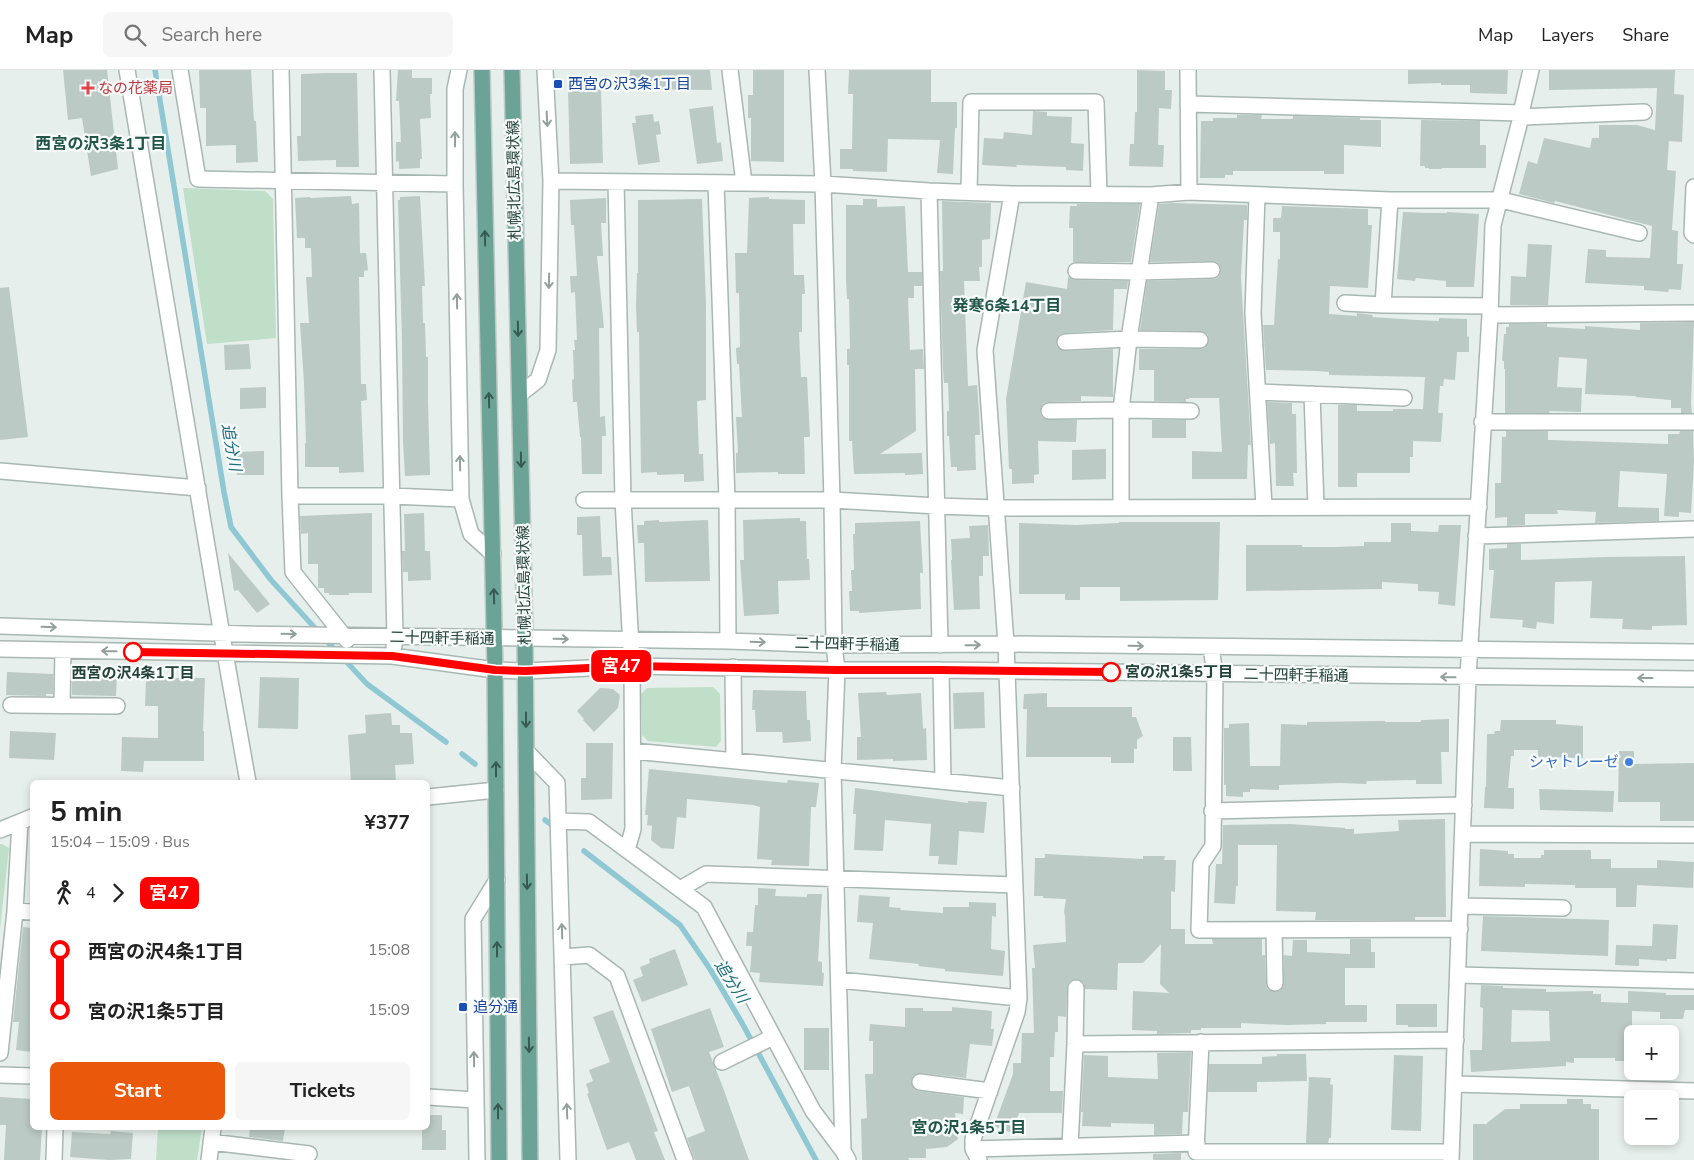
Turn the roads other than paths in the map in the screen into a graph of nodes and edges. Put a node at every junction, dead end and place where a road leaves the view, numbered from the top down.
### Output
1 (127, 70) edge
2 (180, 70) edge
3 (281, 70) edge
4 (382, 70) edge
5 (459, 70) edge
6 (482, 70) edge
7 (512, 70) edge
8 (544, 70) edge
9 (730, 70) edge
10 (817, 70) edge
11 (1188, 70) edge
12 (1531, 70) edge
13 (1188, 104) junction
14 (1644, 112) dead end
15 (1521, 115) junction
16 (283, 181) junction
17 (551, 181) junction
18 (616, 182) junction
19 (384, 183) junction
20 (716, 183) junction
21 (744, 183) junction
22 (455, 184) junction
23 (823, 184) junction
24 (1694, 187) edge
25 (929, 191) junction
26 (969, 192) junction
27 (1189, 192) junction
28 (1012, 194) junction
29 (1099, 194) junction
30 (1151, 194) junction
31 (1257, 195) junction
32 (1390, 200) junction
33 (1500, 200) junction
34 (1639, 233) dead end
35 (1694, 235) edge
36 (1212, 270) dead end
37 (1076, 271) dead end
38 (1139, 272) junction
39 (1345, 303) dead end
40 (1383, 305) junction
41 (1490, 310) junction
42 (1694, 312) edge
43 (1129, 339) junction
44 (1200, 340) dead end
45 (1065, 342) dead end
46 (1258, 392) junction
47 (520, 394) junction
48 (1312, 394) junction
49 (1404, 398) dead end
50 (1121, 410) junction
51 (1049, 411) dead end
52 (1191, 411) dead end
53 (1482, 422) junction
54 (1694, 422) edge
55 (0, 471) edge
56 (198, 488) junction
57 (290, 496) junction
58 (392, 496) junction
59 (461, 499) junction
60 (584, 500) dead end
61 (623, 500) junction
62 (727, 500) junction
63 (832, 500) junction
64 (937, 506) junction
65 (1121, 507) junction
66 (1264, 507) junction
67 (1316, 507) junction
68 (1479, 507) junction
69 (996, 508) junction
70 (1694, 529) edge
71 (1476, 536) junction
72 (492, 554) junction
73 (0, 626) edge
74 (222, 633) junction
75 (338, 635) junction
76 (395, 637) junction
77 (494, 639) junction
78 (525, 639) junction
79 (631, 640) junction
80 (728, 641) junction
81 (1006, 644) junction
82 (834, 645) junction
83 (940, 645) junction
84 (1211, 647) junction
85 (0, 649) edge
86 (64, 650) junction
87 (1470, 650) junction
88 (1694, 652) edge
89 (225, 653) junction
90 (360, 656) junction
91 (392, 656) junction
92 (632, 666) junction
93 (733, 667) junction
94 (495, 670) junction
95 (836, 670) junction
96 (940, 670) junction
97 (525, 671) junction
98 (1008, 671) junction
99 (1215, 674) junction
100 (1468, 677) junction
101 (1694, 679) edge
102 (11, 705) dead end
103 (62, 706) junction
104 (117, 706) dead end
105 (526, 751) junction
106 (633, 751) junction
107 (734, 761) junction
108 (833, 770) junction
109 (248, 780) edge
110 (943, 781) junction
111 (1012, 788) junction
112 (496, 790) junction
113 (430, 797) edge
114 (1464, 805) junction
115 (1212, 811) junction
116 (26, 819) edge
117 (558, 822) junction
118 (0, 830) edge
119 (1463, 834) junction
120 (1694, 836) edge
121 (627, 850) junction
122 (836, 879) junction
123 (497, 880) junction
124 (1015, 885) junction
125 (680, 889) junction
126 (1460, 906) junction
127 (1563, 908) dead end
128 (15, 911) junction
129 (30, 912) edge
130 (1460, 929) junction
131 (1274, 930) junction
132 (563, 957) junction
133 (5, 958) edge
134 (1458, 975) junction
135 (839, 980) junction
136 (1694, 981) edge
137 (1275, 983) dead end
138 (1076, 988) dead end
139 (1020, 998) junction
140 (1456, 1040) junction
141 (767, 1041) junction
142 (1201, 1042) junction
143 (1075, 1044) junction
144 (0, 1053) edge
145 (722, 1062) dead end
146 (0, 1075) edge
147 (30, 1076) edge
148 (920, 1082) dead end
149 (1454, 1084) junction
150 (990, 1091) junction
151 (1694, 1091) edge
152 (430, 1097) edge
153 (475, 1100) junction
154 (55, 1130) edge
155 (212, 1135) edge
156 (1070, 1146) junction
157 (1196, 1152) edge
158 (309, 1154) dead end
159 (846, 1155) edge
160 (976, 1155) edge
161 (1451, 1156) edge
162 (54, 1160) edge
163 (209, 1160) edge
164 (477, 1160) edge
165 (499, 1160) edge
166 (530, 1160) edge
167 (568, 1160) edge
168 (685, 1160) edge

1 - 56 street
2 - 16 street
3 - 16 street
4 - 19 street
22 -> 5 street
72 -> 6 main road, 札幌北広島環状線
7 -> 47 main road, 札幌北広島環状線
8 -> 17 street
9 - 21 street
10 - 23 street
11 - 13 street
12 - 15 street
13 - 15 street
13 - 27 street
14 - 15 street
15 - 33 street
16 - 19 street
16 - 57 street
17 - 18 street
17 -> 47 street
18 - 20 street
18 - 61 street
19 - 22 street
19 - 58 street
20 - 21 street
20 - 62 street
21 - 23 street
59 -> 22 street
23 - 25 street
23 - 63 street
24 - 35 street
25 - 26 street
25 - 64 street
26 - 28 street
26 - 29 street
27 - 30 street
27 - 31 street
28 - 29 street
28 - 69 street
29 - 30 street
30 - 38 street
31 - 32 street
31 - 46 street
32 - 33 street
32 - 40 street
33 - 34 street
33 - 41 street
36 - 38 street
37 - 38 street
38 - 43 street
39 - 40 street
40 - 41 street
41 - 42 street
41 - 53 street
43 - 44 street
43 - 45 street
43 - 50 street
46 - 48 street
46 - 66 street
47 -> 78 main road, 札幌北広島環状線
48 - 49 street
48 - 67 street
50 - 51 street
50 - 52 street
50 - 65 street
53 - 54 street
53 - 68 street
55 - 56 street
56 - 74 street
57 - 58 street
57 - 75 street
58 - 59 street
58 - 76 street
59 - 72 street
60 - 61 street
61 - 62 street
61 - 79 street
62 - 63 street
62 - 80 street
63 - 64 street
63 - 82 street
64 - 69 street
64 - 83 street
65 - 66 street
65 - 69 street
66 - 67 street
67 - 68 street
68 - 71 street
69 - 81 street
70 - 71 street
71 - 87 street
77 -> 72 main road, 札幌北広島環状線
73 -> 74 street, 二十四軒手稲通
74 -> 75 street, 二十四軒手稲通
74 - 89 street
75 - 76 street, 二十四軒手稲通
75 - 90 street
76 - 77 street, 二十四軒手稲通
76 - 91 street
77 - 78 street, 二十四軒手稲通
77 - 94 main road, 札幌北広島環状線
78 -> 79 street, 二十四軒手稲通
78 - 97 main road, 札幌北広島環状線
79 - 80 street, 二十四軒手稲通
79 - 92 street
80 -> 82 street, 二十四軒手稲通
83 -> 81 street, 二十四軒手稲通
81 -> 84 street, 二十四軒手稲通
81 - 98 street
82 - 83 street, 二十四軒手稲通
82 - 95 street
84 - 87 street, 二十四軒手稲通
84 - 99 street
85 - 86 street, 二十四軒手稲通
89 -> 86 street, 二十四軒手稲通
86 - 103 street
87 - 88 street, 二十四軒手稲通
87 - 100 street
89 - 90 street, 二十四軒手稲通
89 - 109 street
90 - 91 street, 二十四軒手稲通
91 - 94 street, 二十四軒手稲通
92 - 93 street, 二十四軒手稲通
92 - 97 street, 二十四軒手稲通
92 - 106 street
93 - 95 street, 二十四軒手稲通
93 - 107 street
94 - 97 street, 二十四軒手稲通
112 -> 94 main road, 札幌北広島環状線
95 - 96 street, 二十四軒手稲通
95 - 108 street
96 - 98 street, 二十四軒手稲通
96 - 110 street
97 -> 105 main road, 札幌北広島環状線
98 - 99 street, 二十四軒手稲通
98 - 111 street
100 -> 99 street, 二十四軒手稲通
99 - 115 street
101 -> 100 street, 二十四軒手稲通
100 - 114 street
102 - 103 street
103 - 104 street
105 - 117 street
105 -> 166 main road, 札幌北広島環状線
106 - 107 street
106 - 121 street
107 - 108 street
108 - 110 street
108 - 122 street
110 - 111 street
111 - 124 street
112 - 113 street
112 - 123 main road, 札幌北広島環状線
114 - 115 street
114 - 119 street
115 - 131 street
116 - 118 street
116 - 128 street
117 - 121 street
132 -> 117 street
119 - 120 street
119 - 126 street
121 - 125 street
122 - 124 street
122 - 125 street
122 - 135 street
153 -> 123 street
165 -> 123 main road, 札幌北広島環状線
124 - 139 street
125 - 141 street
126 - 127 street
126 - 130 street
128 - 129 street
128 - 133 street
130 - 131 street
130 - 134 street
131 - 137 street
167 -> 132 street
132 - 168 street
133 - 144 street
134 - 136 street
134 - 140 street
135 - 139 street
135 - 159 street
138 - 143 street
139 - 150 street
140 - 142 street
140 - 149 street
141 - 145 street
141 - 159 street
142 - 143 street
142 - 157 street
143 - 156 street
146 - 147 street
148 - 150 street
149 - 151 street
149 - 161 street
150 - 160 street
152 - 153 street
153 - 164 street
154 - 162 street
155 - 158 street
155 - 163 street
156 - 157 street
156 - 160 street
157 - 161 street

